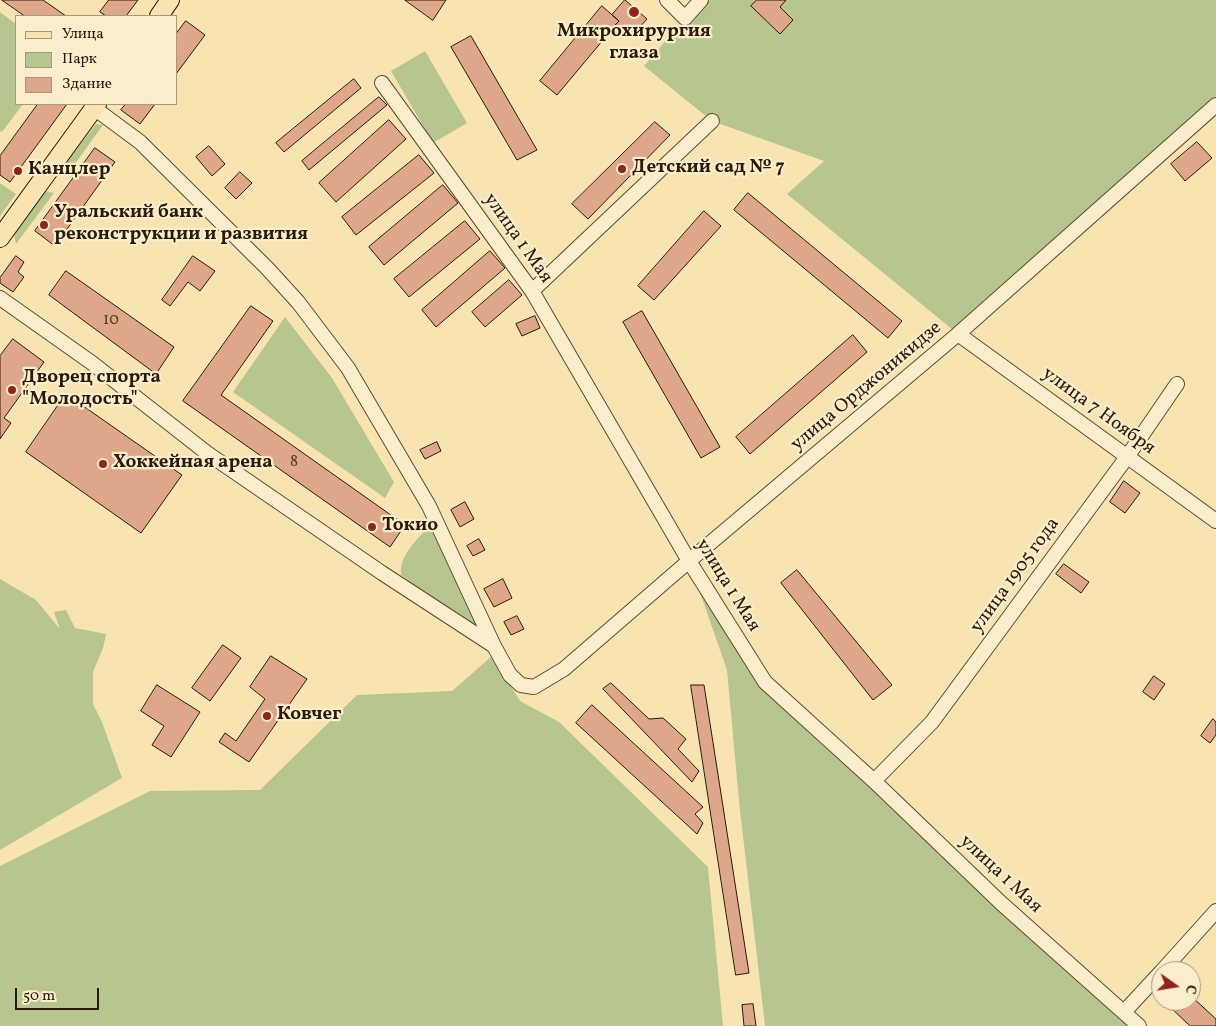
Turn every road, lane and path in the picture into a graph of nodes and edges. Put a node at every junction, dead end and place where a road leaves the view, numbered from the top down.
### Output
1 (170, 0) edge
2 (667, 0) edge
3 (701, 0) edge
4 (160, 15) edge
5 (382, 83) dead end
6 (1216, 105) edge
7 (96, 106) edge
8 (712, 121) dead end
9 (0, 238) edge
10 (532, 291) junction
11 (0, 298) edge
12 (958, 334) junction
13 (1177, 384) dead end
14 (1127, 457) junction
15 (1216, 521) edge
16 (689, 561) junction
17 (494, 646) junction
18 (874, 781) junction
19 (1216, 911) edge
20 (1170, 961) edge
21 (1151, 982) edge
22 (1124, 1012) junction
23 (1139, 1026) edge

1 - 4 main road
2 - 3 street
5 - 10 street, улица 1 Мая
6 - 12 street, улица Орджоникидзе
7 - 9 main road
7 - 17 street
8 - 10 street
10 - 16 street, улица 1 Мая
11 - 17 street
12 - 14 street, улица 7 Ноября
12 - 16 street, улица Орджоникидзе
13 - 14 street, улица 1905 года
14 - 15 street, улица 7 Ноября
14 - 18 street, улица 1905 года
16 - 17 street, улица Орджоникидзе
16 - 18 street, улица 1 Мая
18 - 22 street, улица 1 Мая
19 - 20 street
21 - 22 street
22 - 23 street, улица 1 Мая

